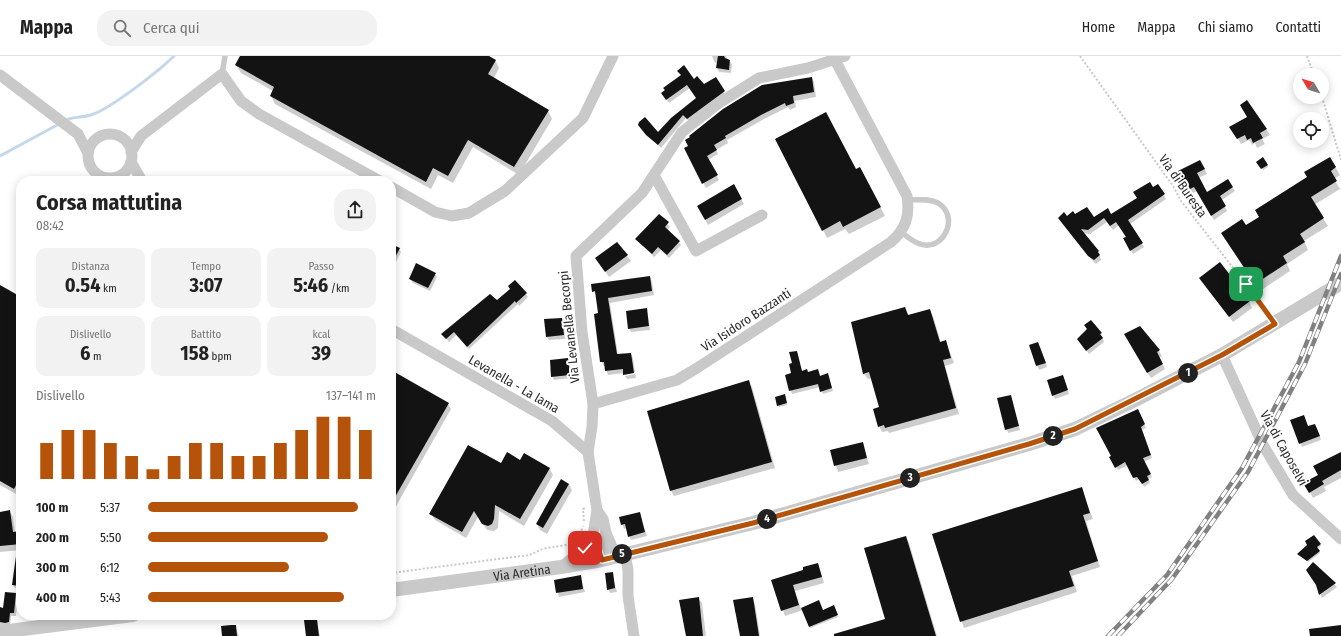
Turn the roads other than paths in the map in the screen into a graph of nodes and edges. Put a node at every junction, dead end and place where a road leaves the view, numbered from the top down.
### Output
1 (225, 56) edge
2 (613, 56) edge
3 (840, 58) edge
4 (222, 74) junction
5 (0, 75) edge
6 (76, 132) junction
7 (141, 136) junction
8 (120, 137) junction
9 (97, 138) junction
10 (88, 153) junction
11 (131, 157) junction
12 (96, 176) edge
13 (117, 176) edge
14 (139, 176) edge
15 (371, 176) edge
16 (655, 177) junction
17 (396, 190) edge
18 (907, 200) junction
19 (762, 215) dead end
20 (902, 232) junction
21 (1341, 283) edge
22 (396, 333) edge
23 (1222, 355) junction
24 (593, 404) junction
25 (588, 452) junction
26 (597, 508) junction
27 (606, 533) junction
28 (593, 535) junction
29 (1341, 539) edge
30 (621, 555) junction
31 (602, 560) junction
32 (561, 567) junction
33 (396, 589) edge
34 (94, 620) edge
35 (0, 632) edge
36 (634, 636) edge

1 - 4 lane
2 - 17 street
3 - 16 street, Via Levanella Becorpi
3 - 18 street
4 - 7 street
4 - 15 street
5 - 6 street
6 - 9 street
6 - 10 street
7 - 8 street
7 - 11 street
8 - 9 street
8 - 11 street
9 - 10 street
10 - 12 street
11 - 13 street
11 - 14 street
16 - 19 street
16 - 24 street, Via Levanella Becorpi
18 - 20 street
18 - 20 lane
20 - 24 street, Via Isidoro Bazzanti
21 - 23 street, Via Aretina
22 - 25 street, Levanella - La lama
23 - 29 street, Via di Caposelvi
23 - 30 street, Via Aretina
24 - 25 street, Via Levanella Becorpi
25 - 26 street
26 - 27 street
26 - 28 street
27 - 30 street
27 - 31 street
28 - 31 street
28 - 32 street
30 - 31 street, Via Aretina
30 - 36 street
31 - 32 street, Via Aretina
32 - 33 street, Via Aretina
34 - 35 street

